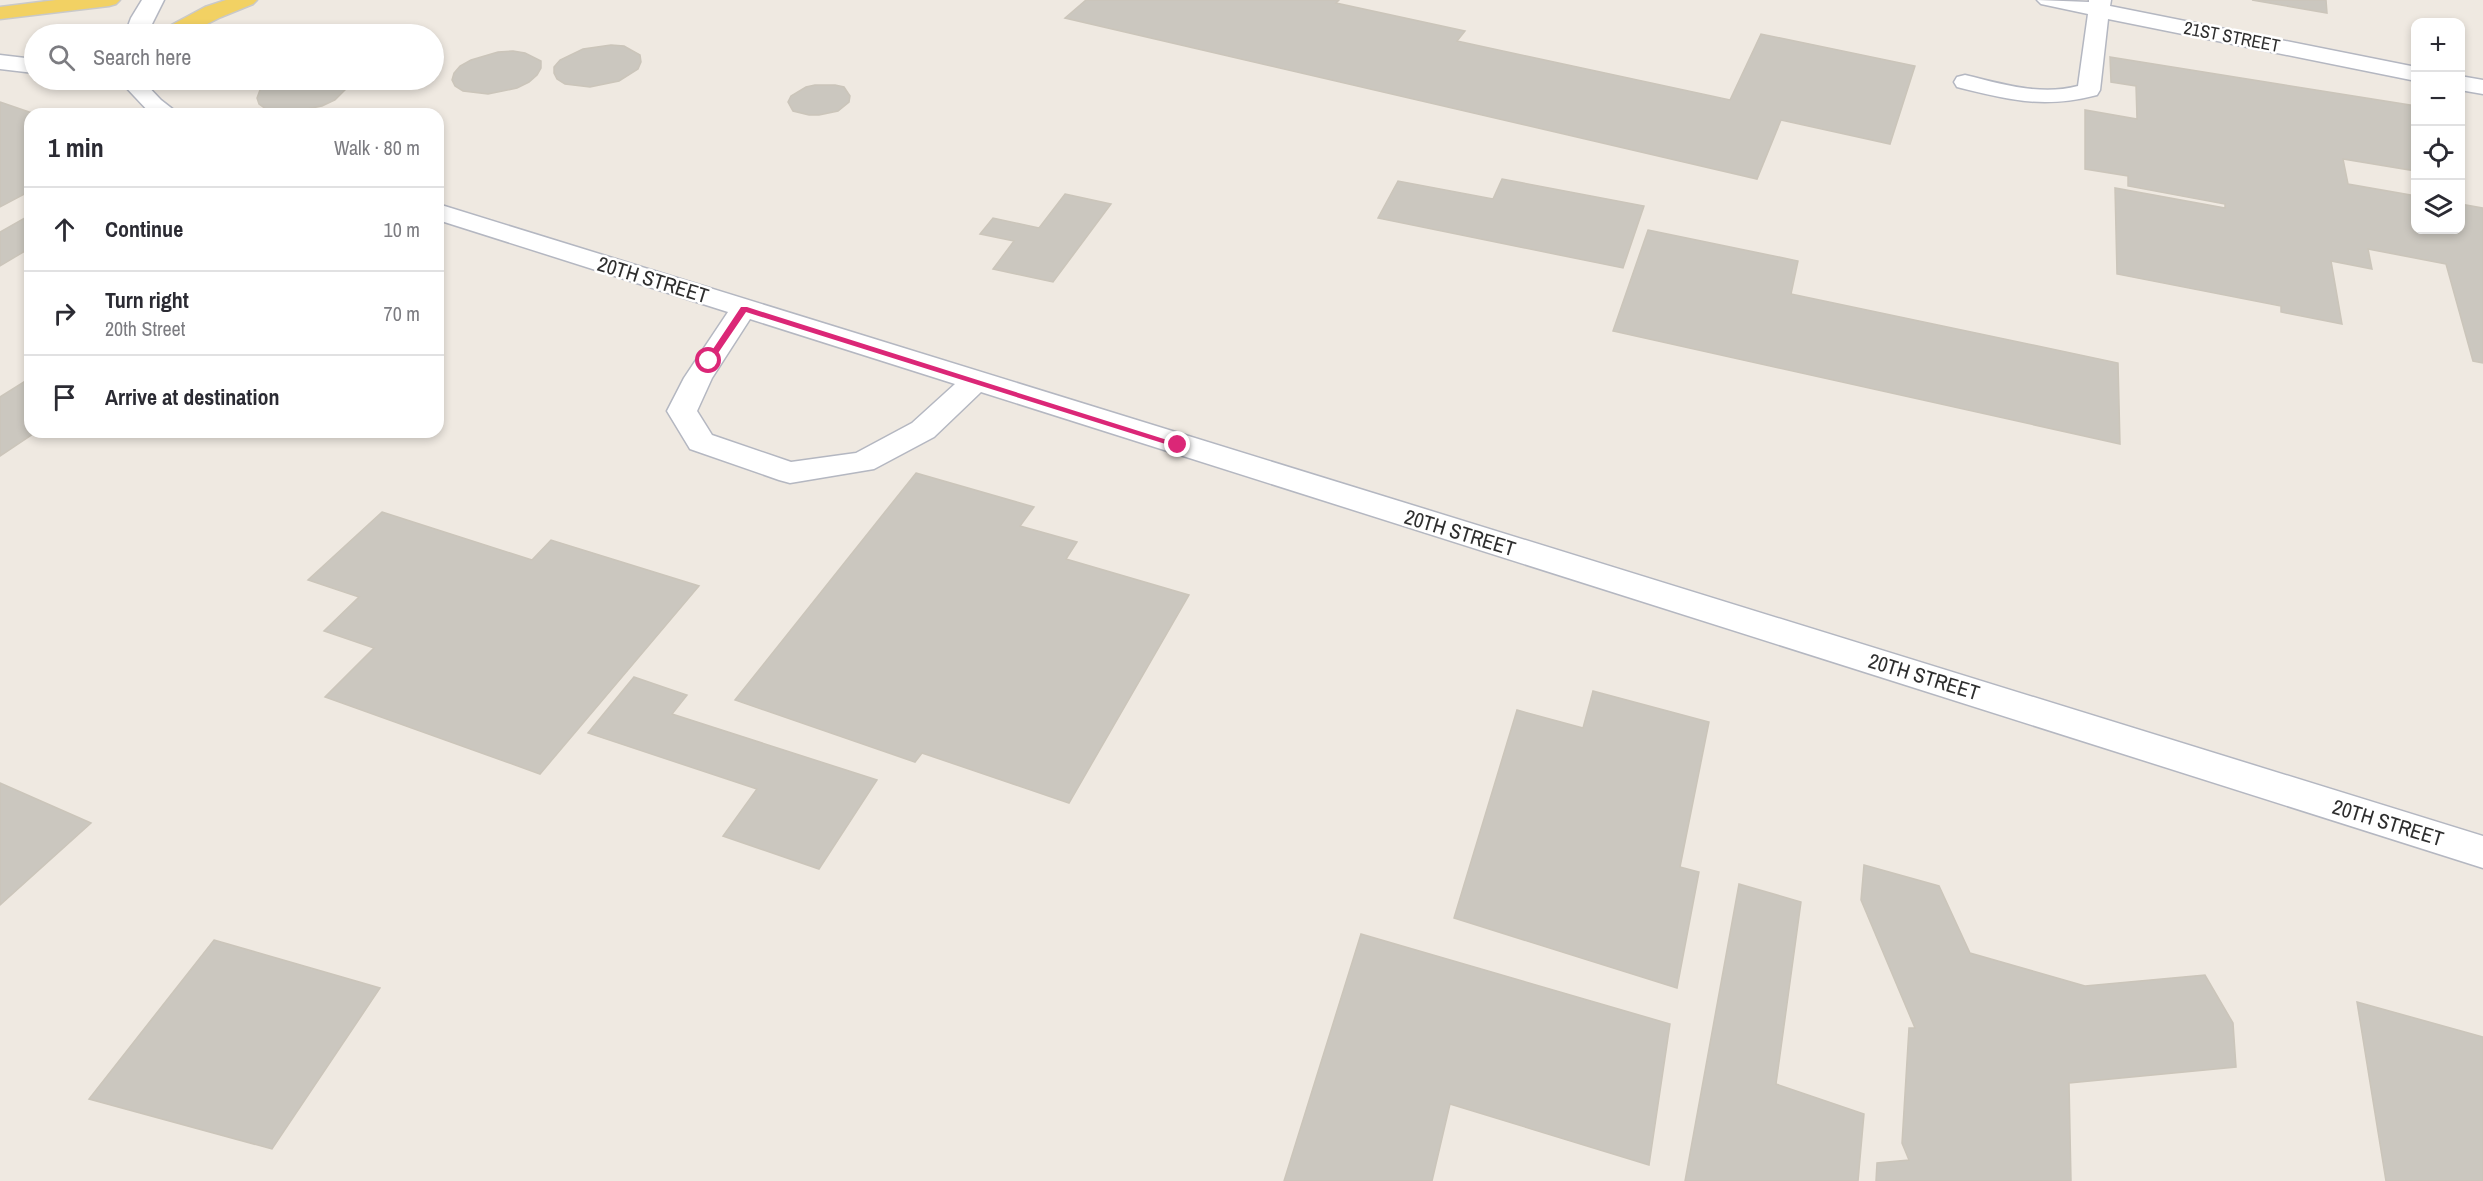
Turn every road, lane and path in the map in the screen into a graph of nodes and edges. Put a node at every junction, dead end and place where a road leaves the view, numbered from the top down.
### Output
1 (109, 0) edge
2 (153, 0) edge
3 (246, 0) edge
4 (2048, 0) edge
5 (2099, 5) edge
6 (0, 13) edge
7 (140, 24) edge
8 (191, 24) edge
9 (0, 62) edge
10 (24, 65) edge
11 (2411, 73) edge
12 (1965, 82) dead end
13 (2465, 84) edge
14 (2483, 87) edge
15 (139, 90) edge
16 (157, 108) edge
17 (444, 214) edge
18 (744, 309) junction
19 (976, 381) junction
20 (2483, 852) edge

1 - 6 main road
2 - 7 lane
3 - 8 main road
4 - 5 lane, 21ST STREET
5 - 11 lane, 21ST STREET
5 - 12 lane
9 - 10 lane
13 - 14 lane
15 - 16 lane
17 - 18 lane, 20TH STREET
18 - 19 lane, 20TH STREET
18 - 19 lane
19 - 20 lane, 20TH STREET

